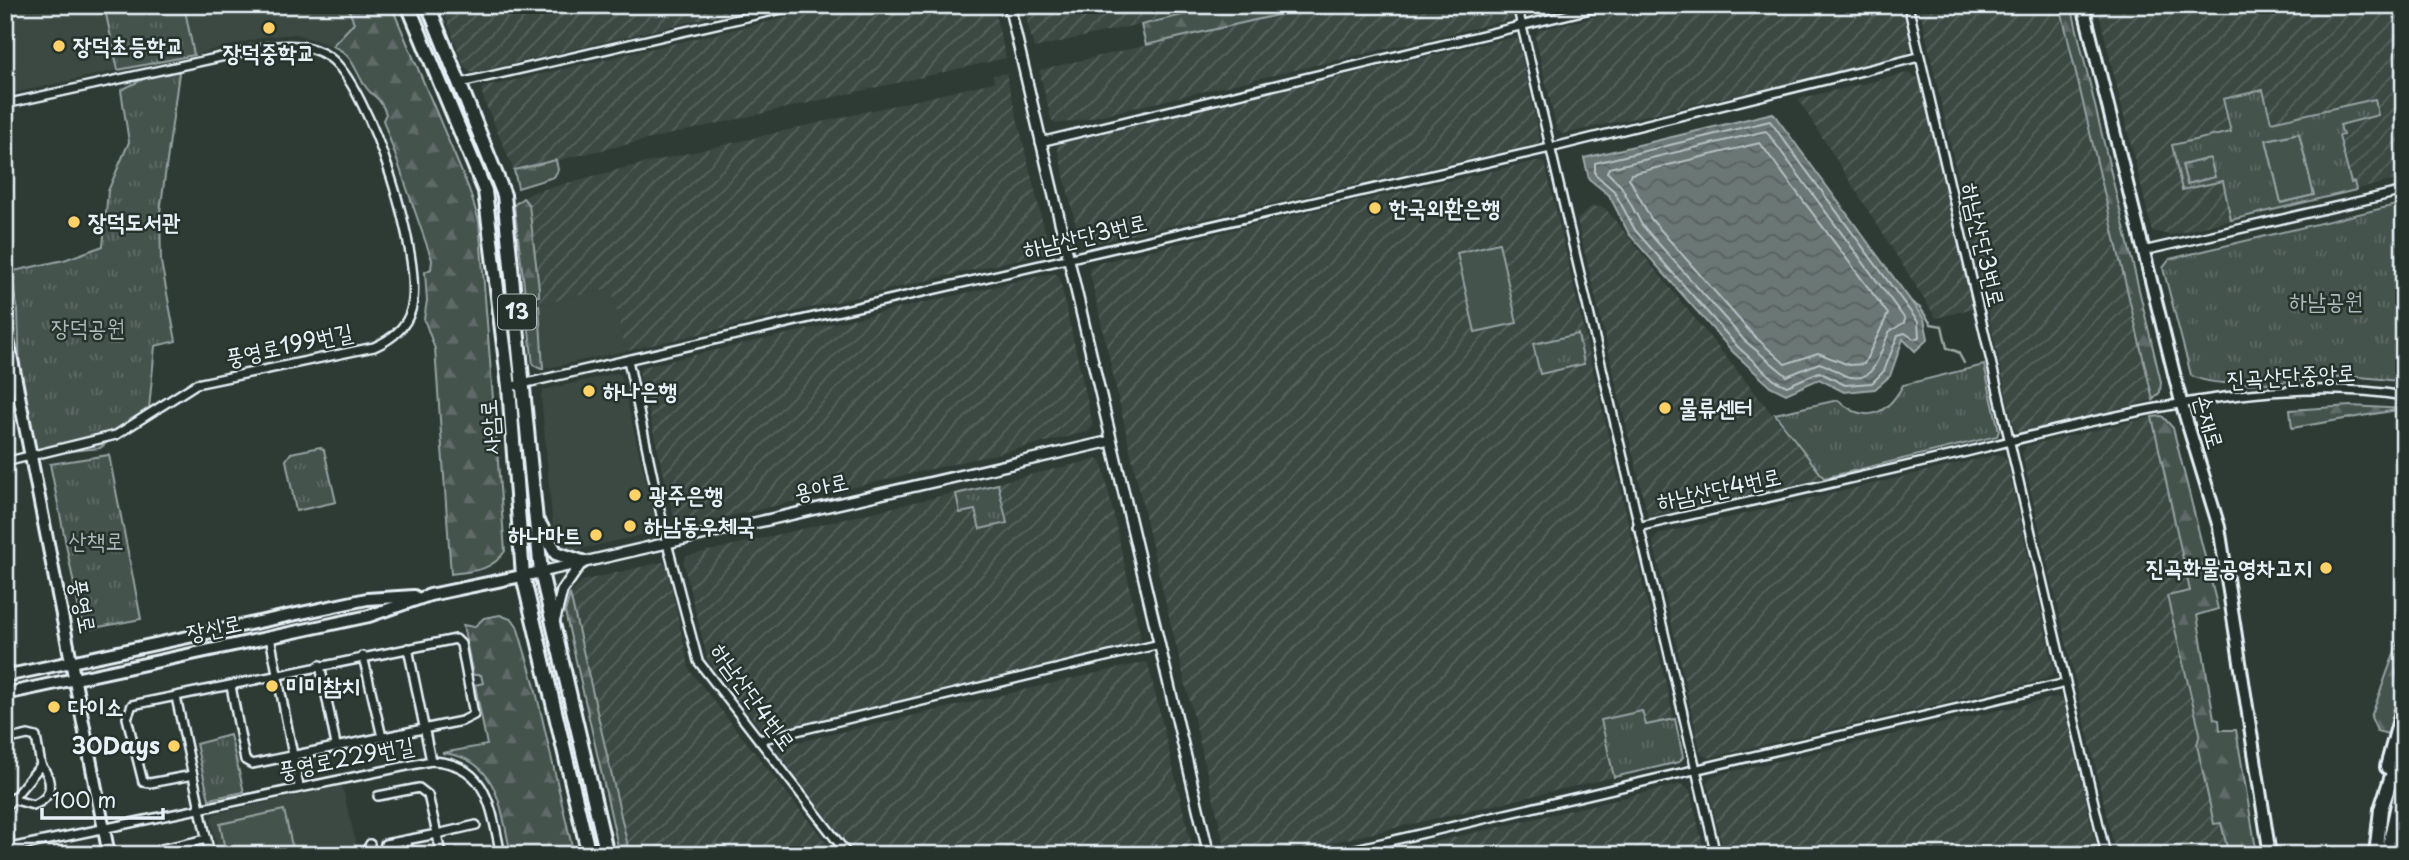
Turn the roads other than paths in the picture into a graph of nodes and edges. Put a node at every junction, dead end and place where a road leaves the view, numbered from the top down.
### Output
1 (408, 5) edge
2 (428, 5) edge
3 (799, 5) edge
4 (1009, 5) edge
5 (1517, 5) edge
6 (1607, 5) edge
7 (1908, 5) edge
8 (2083, 5) edge
9 (1521, 25) junction
10 (1919, 57) junction
11 (460, 83) junction
12 (5, 104) edge
13 (1040, 142) junction
14 (1550, 148) junction
15 (2404, 191) edge
16 (2143, 251) junction
17 (1069, 260) junction
18 (5, 324) edge
19 (628, 360) junction
20 (525, 384) junction
21 (509, 387) junction
22 (2404, 396) edge
23 (2181, 402) junction
24 (1111, 441) junction
25 (2011, 442) junction
26 (32, 455) junction
27 (5, 462) edge
28 (537, 519) junction
29 (1637, 527) junction
30 (667, 543) junction
31 (582, 562) junction
32 (541, 572) junction
33 (523, 576) junction
34 (430, 595) junction
35 (554, 631) junction
36 (270, 637) junction
37 (1160, 644) junction
38 (408, 648) junction
39 (363, 656) junction
40 (72, 662) junction
41 (320, 665) junction
42 (5, 676) edge
43 (278, 676) junction
44 (76, 679) junction
45 (2066, 683) junction
46 (231, 686) junction
47 (5, 694) edge
48 (176, 697) junction
49 (2404, 705) edge
50 (425, 728) junction
51 (382, 737) junction
52 (2404, 739) edge
53 (5, 740) edge
54 (759, 740) junction
55 (336, 745) junction
56 (292, 755) junction
57 (431, 761) junction
58 (41, 765) junction
59 (1697, 769) junction
60 (192, 775) junction
61 (2404, 777) edge
62 (299, 786) junction
63 (2404, 794) edge
64 (378, 796) dead end
65 (12, 799) junction
66 (5, 808) edge
67 (201, 808) junction
68 (2381, 809) junction
69 (2397, 810) junction
70 (5, 816) edge
71 (476, 825) dead end
72 (104, 828) junction
73 (437, 834) junction
74 (206, 839) junction
75 (406, 840) junction
76 (370, 844) dead end
77 (9, 850) edge
78 (109, 855) edge
79 (162, 855) edge
80 (210, 855) edge
81 (364, 855) edge
82 (384, 855) edge
83 (410, 855) edge
84 (441, 855) edge
85 (501, 855) edge
86 (589, 855) edge
87 (607, 855) edge
88 (848, 855) edge
89 (1209, 855) edge
90 (1330, 855) edge
91 (1716, 855) edge
92 (2106, 855) edge
93 (2270, 855) edge
94 (2376, 855) edge
95 (2387, 855) edge

1 - 21 main road, 사암로 / 13
2 - 11 main road, 사암로 / 13
3 - 11 street
4 - 13 street
5 - 9 street
6 - 9 street
7 - 10 street, 하남산단3번로
8 - 16 main road, 손재로
9 - 13 street
9 - 14 street
10 - 14 street, 하남산단3번로
10 - 25 street, 하남산단3번로
11 - 20 main road, 사암로 / 13
12 - 26 street, 풍영로199번길
13 - 17 street
14 - 17 street, 하남산단3번로
14 - 29 street
15 - 16 street
16 - 23 main road, 손재로
17 - 19 street, 하남산단3번로
17 - 24 street
18 - 26 main road, 풍영로
19 - 20 street, 하남산단3번로
19 - 30 street
20 - 21 street, 하남산단3번로
20 - 28 main road, 사암로 / 13
21 - 33 main road, 사암로 / 13
22 - 23 street, 진곡산단중앙로
23 - 25 street, 하남산단4번로
23 - 93 main road, 손재로
24 - 30 street, 용아로
24 - 37 street
25 - 29 street, 하남산단4번로
25 - 45 street
26 - 27 street, 풍영로199번길
26 - 40 main road, 풍영로
28 - 31 main road
28 - 32 main road, 사암로 / 13
29 - 59 street, 하남산단4번로
30 - 31 street, 용아로
30 - 54 street, 하남산단4번로
31 - 32 street, 용아로
31 - 35 street
32 - 33 main road, 장신로
32 - 35 main road, 사암로 / 13
33 - 34 main road, 장신로
33 - 86 main road, 사암로 / 13
34 - 36 main road, 장신로
34 - 40 main road, 장신로
35 - 87 main road, 사암로 / 13
36 - 43 street
36 - 44 main road, 장신로
37 - 54 street
37 - 89 street
38 - 39 street
38 - 50 street
38 - 50 street
39 - 41 street
39 - 51 street
40 - 42 main road, 장신로
40 - 44 main road, 풍영로
41 - 43 street
41 - 55 street
43 - 46 street
43 - 56 street
44 - 47 main road, 장신로
44 - 72 main road, 풍영로
45 - 59 street
45 - 92 street
46 - 48 street
46 - 56 street
48 - 60 street
48 - 60 street
49 - 68 main road
50 - 51 street
50 - 57 street
51 - 55 street
52 - 68 main road
53 - 58 street
54 - 88 street, 하남산단4번로
55 - 56 street
56 - 62 street
57 - 62 street, 풍영로229번길
57 - 85 street
58 - 65 street
58 - 65 street
59 - 90 street
59 - 91 street, 하남산단4번로
60 - 67 street
61 - 69 main road
62 - 67 street, 풍영로229번길
63 - 69 main road
64 - 73 street
65 - 66 street
67 - 72 street, 풍영로229번길
67 - 74 street
68 - 94 main road
69 - 95 main road
70 - 77 street
71 - 73 street
72 - 77 street, 풍영로229번길
72 - 78 main road, 풍영로
73 - 75 street
73 - 84 street
74 - 79 street
74 - 80 street
75 - 82 street
75 - 83 street
76 - 81 street

